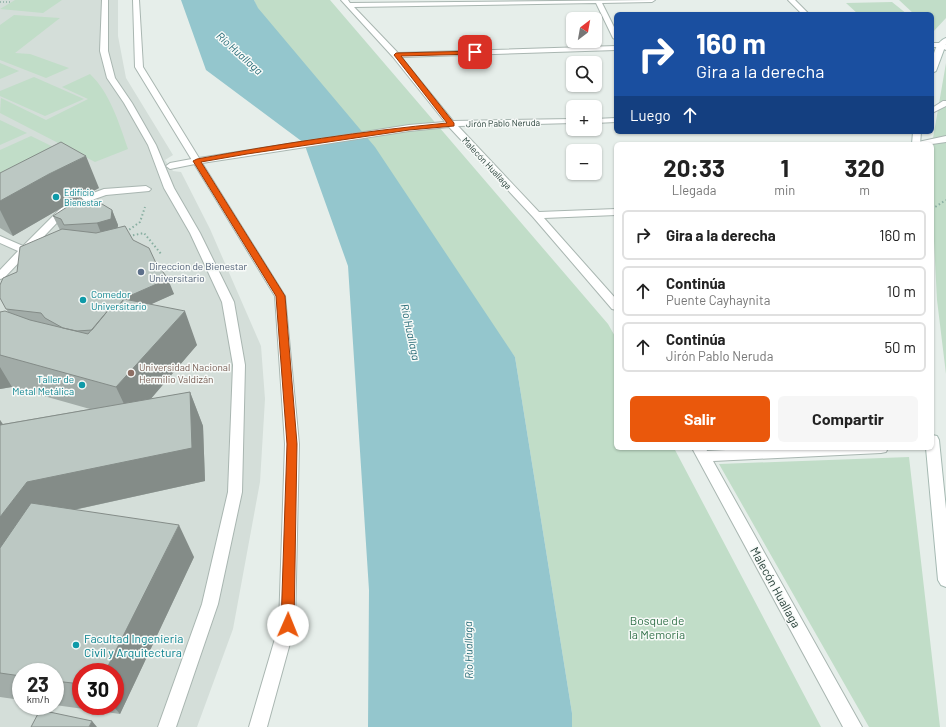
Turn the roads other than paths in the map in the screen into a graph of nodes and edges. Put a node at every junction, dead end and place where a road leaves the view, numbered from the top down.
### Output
1 (105, 0) edge
2 (136, 0) edge
3 (652, 0) edge
4 (791, 0) edge
5 (574, 1) edge
6 (598, 1) junction
7 (365, 2) edge
8 (346, 3) edge
9 (804, 12) edge
10 (614, 34) edge
11 (944, 44) edge
12 (934, 45) edge
13 (614, 48) edge
14 (396, 55) junction
15 (934, 66) edge
16 (946, 103) edge
17 (934, 110) edge
18 (614, 120) edge
19 (566, 121) edge
20 (602, 121) edge
21 (451, 124) junction
22 (946, 139) edge
23 (931, 142) edge
24 (197, 161) junction
25 (170, 166) dead end
26 (146, 189) road end
27 (614, 212) edge
28 (536, 215) junction
29 (0, 239) edge
30 (24, 250) junction
31 (0, 276) edge
32 (614, 304) edge
33 (792, 450) edge
34 (933, 450) edge
35 (702, 452) edge
36 (946, 580) edge
37 (167, 727) edge
38 (258, 727) edge
39 (853, 727) edge

1 - 37 street
2 - 24 street
3 - 6 street
4 - 9 street
5 - 6 street
5 - 7 street
6 - 10 street
7 - 8 street
8 - 14 street, Malecón Huallaga
11 - 12 street
11 - 15 street
13 - 14 street
14 - 21 street, Malecón Huallaga
16 - 17 street
18 - 20 street
19 - 21 street, Jirón Pablo Neruda
21 - 24 street, Jirón Pablo Neruda
21 - 28 street, Malecón Huallaga
22 - 23 street
24 - 25 street, Jirón Pablo Neruda
24 - 38 street
26 - 30 street
27 - 28 street
28 - 32 street, Malecón Huallaga
29 - 30 street
30 - 31 street
33 - 35 street
34 - 36 street
35 - 39 street, Malecón Huallaga

